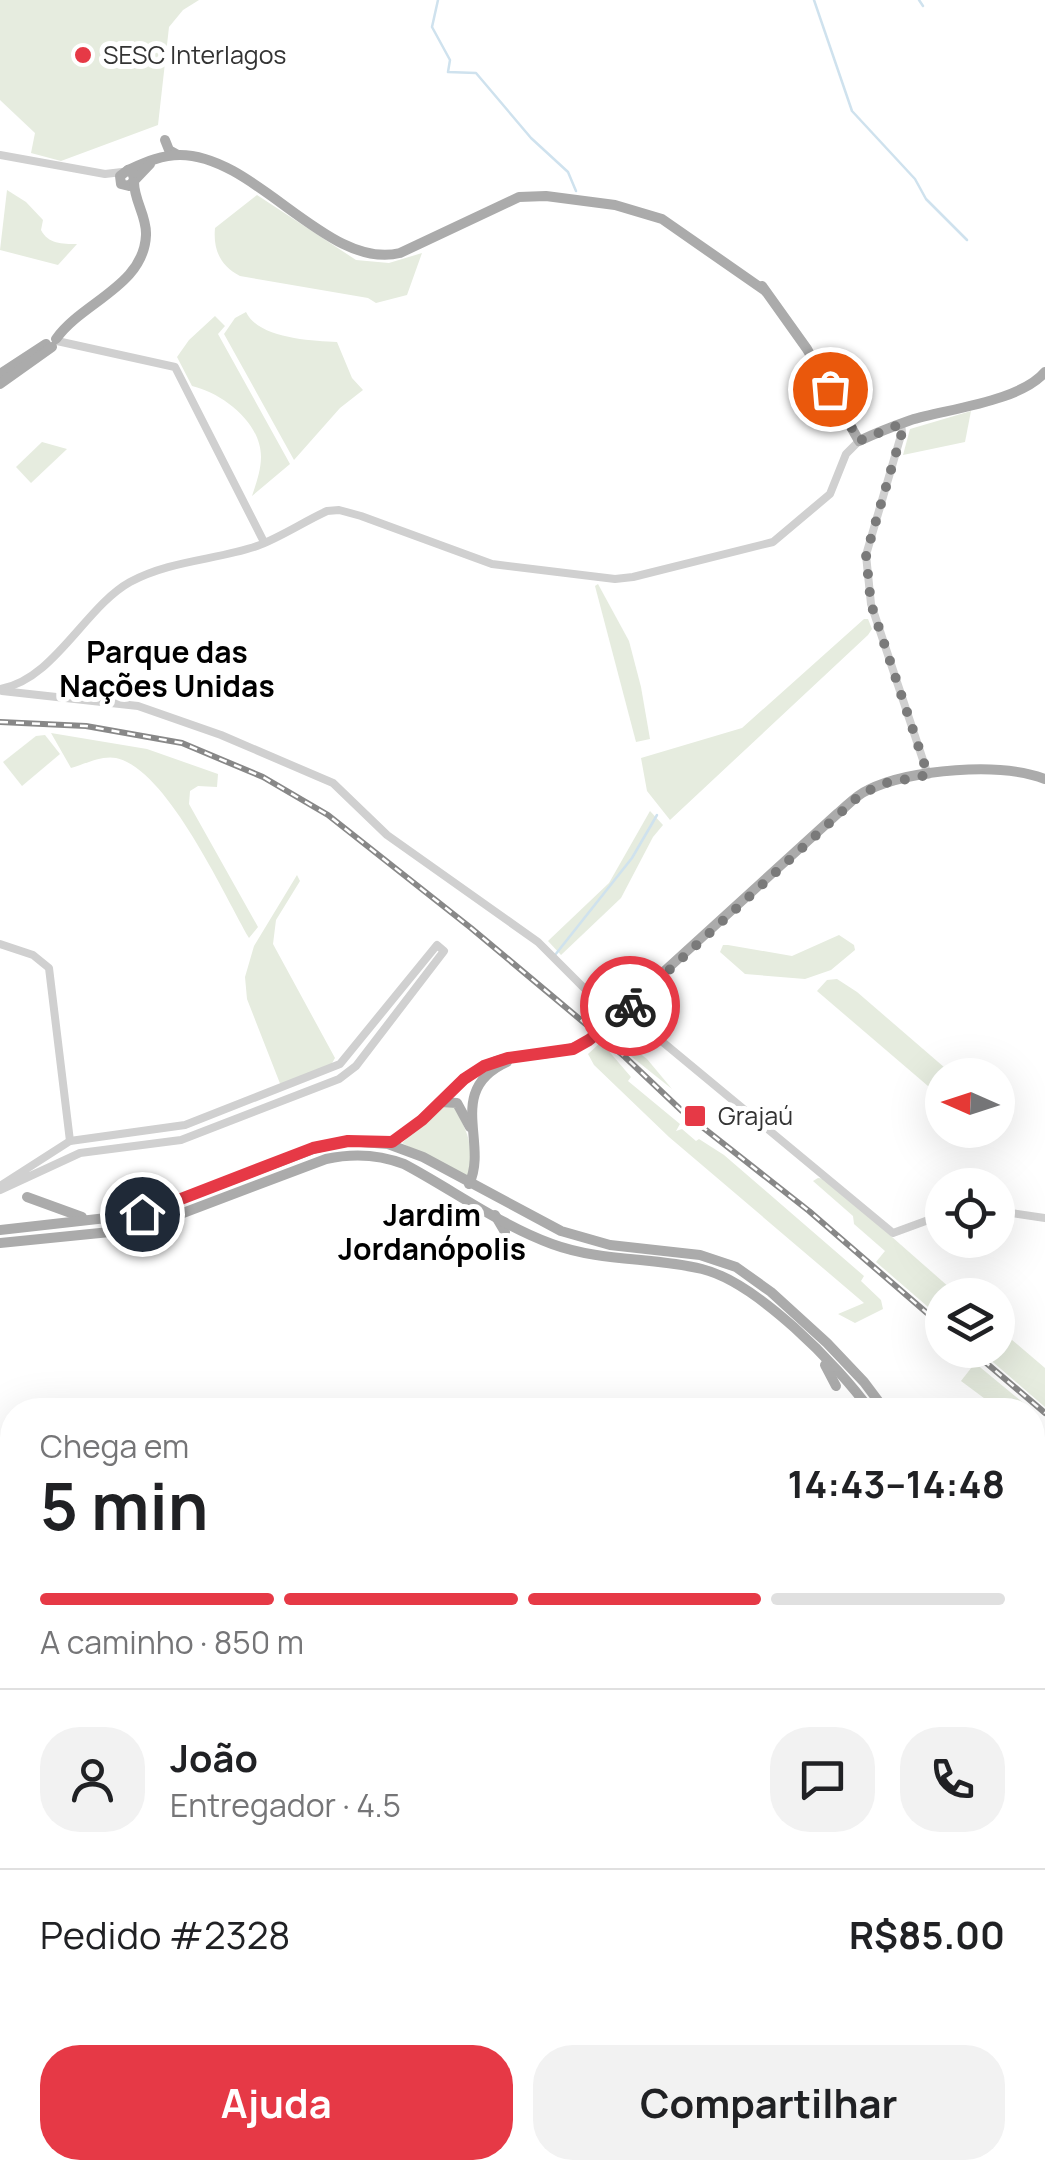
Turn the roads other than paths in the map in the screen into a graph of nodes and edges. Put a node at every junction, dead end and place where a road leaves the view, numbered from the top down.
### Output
1 (164, 140) dead end
2 (0, 155) edge
3 (178, 155) junction
4 (127, 179) junction
5 (465, 225) junction
6 (56, 341) junction
7 (1045, 372) edge
8 (0, 374) edge
9 (0, 384) edge
10 (901, 424) junction
11 (855, 439) junction
12 (264, 542) junction
13 (0, 690) edge
14 (15, 690) junction
15 (928, 775) junction
16 (1045, 779) edge
17 (0, 944) edge
18 (624, 1010) junction
19 (614, 1019) junction
20 (517, 1059) junction
21 (440, 1102) junction
22 (470, 1128) junction
23 (70, 1141) junction
24 (388, 1144) junction
25 (66, 1158) junction
26 (426, 1176) junction
27 (468, 1184) junction
28 (0, 1188) edge
29 (27, 1197) dead end
30 (494, 1214) junction
31 (1015, 1214) edge
32 (1045, 1218) edge
33 (98, 1220) junction
34 (925, 1221) edge
35 (0, 1230) edge
36 (505, 1232) dead end
37 (0, 1243) edge
38 (820, 1355) junction
39 (836, 1386) dead end
40 (859, 1398) edge
41 (876, 1398) edge

1 - 3 main road
2 - 4 street
3 - 4 main road
3 - 5 main road
4 - 5 main road
4 - 6 main road
5 - 11 main road
6 - 8 main road
6 - 9 main road
6 - 12 street
7 - 10 main road
10 - 11 main road
10 - 15 street
11 - 12 street
12 - 14 street
13 - 14 street
14 - 19 street
15 - 16 main road
15 - 18 main road
17 - 23 street
18 - 19 main road
18 - 34 street
19 - 20 main road
20 - 21 main road
20 - 22 main road
21 - 22 main road
21 - 24 main road
22 - 27 main road
23 - 25 street
23 - 25 street
23 - 28 street
24 - 27 main road
24 - 33 main road
25 - 28 street
26 - 27 main road
26 - 30 main road
26 - 37 main road
27 - 41 main road
29 - 33 main road
30 - 36 main road
30 - 38 main road
31 - 32 street
33 - 35 main road
38 - 39 main road
38 - 40 main road

